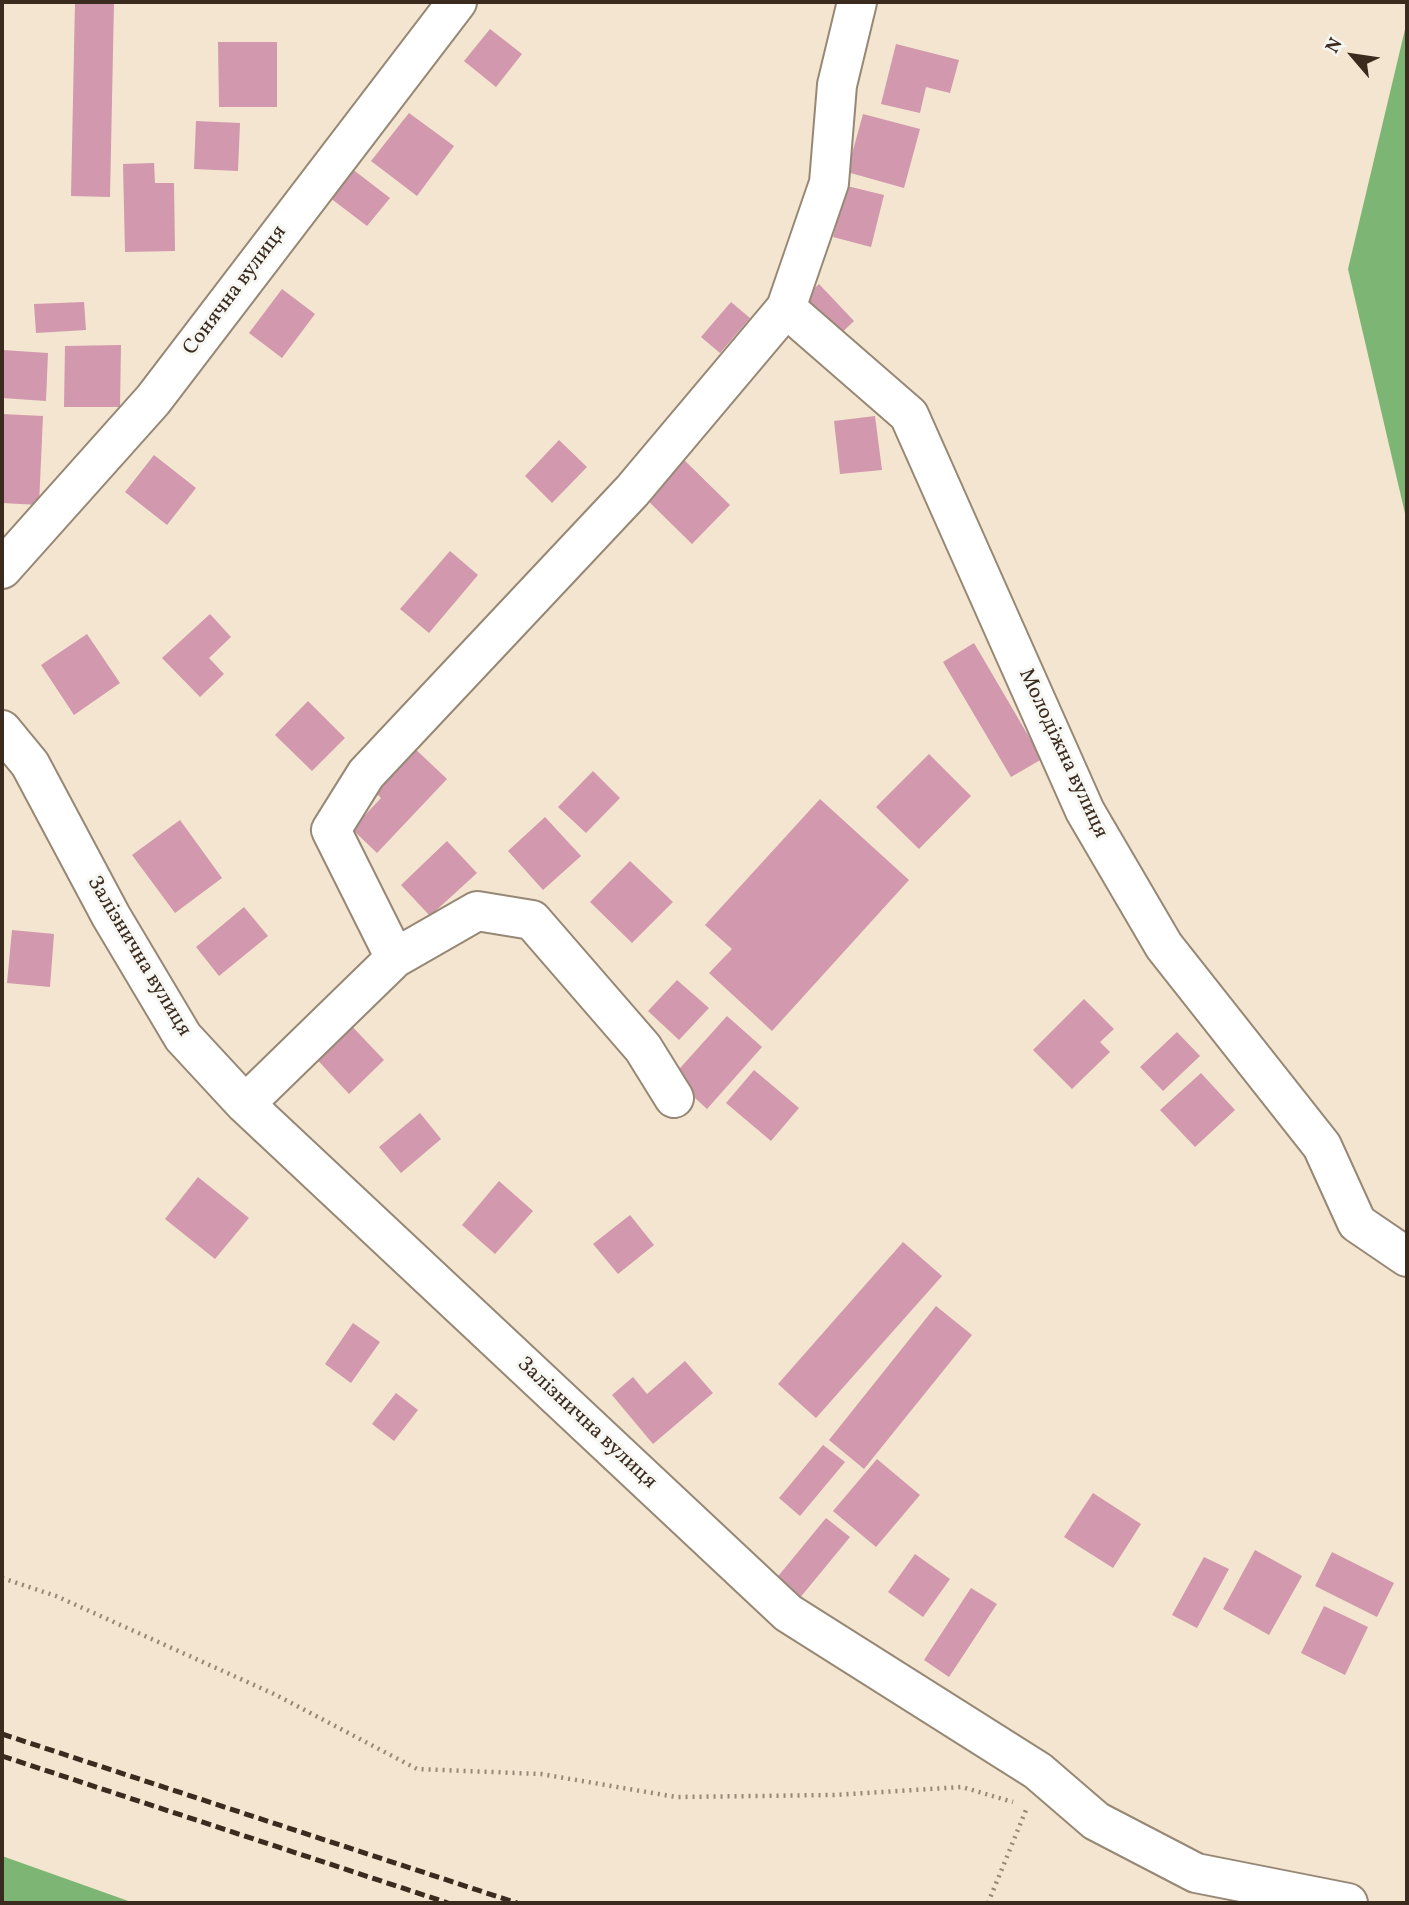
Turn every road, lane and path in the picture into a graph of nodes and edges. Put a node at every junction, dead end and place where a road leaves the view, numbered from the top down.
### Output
1 (457, 2) edge
2 (858, 2) edge
3 (786, 308) junction
4 (2, 569) edge
5 (2, 730) edge
6 (395, 958) junction
7 (674, 1098) dead end
8 (245, 1104) junction
9 (1407, 1257) edge
10 (2, 1578) edge
11 (1014, 1802) dead end
12 (1027, 1805) dead end
13 (988, 1903) edge
14 (1348, 1903) edge

1 - 4 street, Сонячна вулиця
2 - 3 street
3 - 6 street
3 - 9 street, Молодіжна вулиця
5 - 8 street, Залізнична вулиця
6 - 7 street
6 - 8 street
8 - 14 street, Залізнична вулиця
10 - 11 path
12 - 13 path

